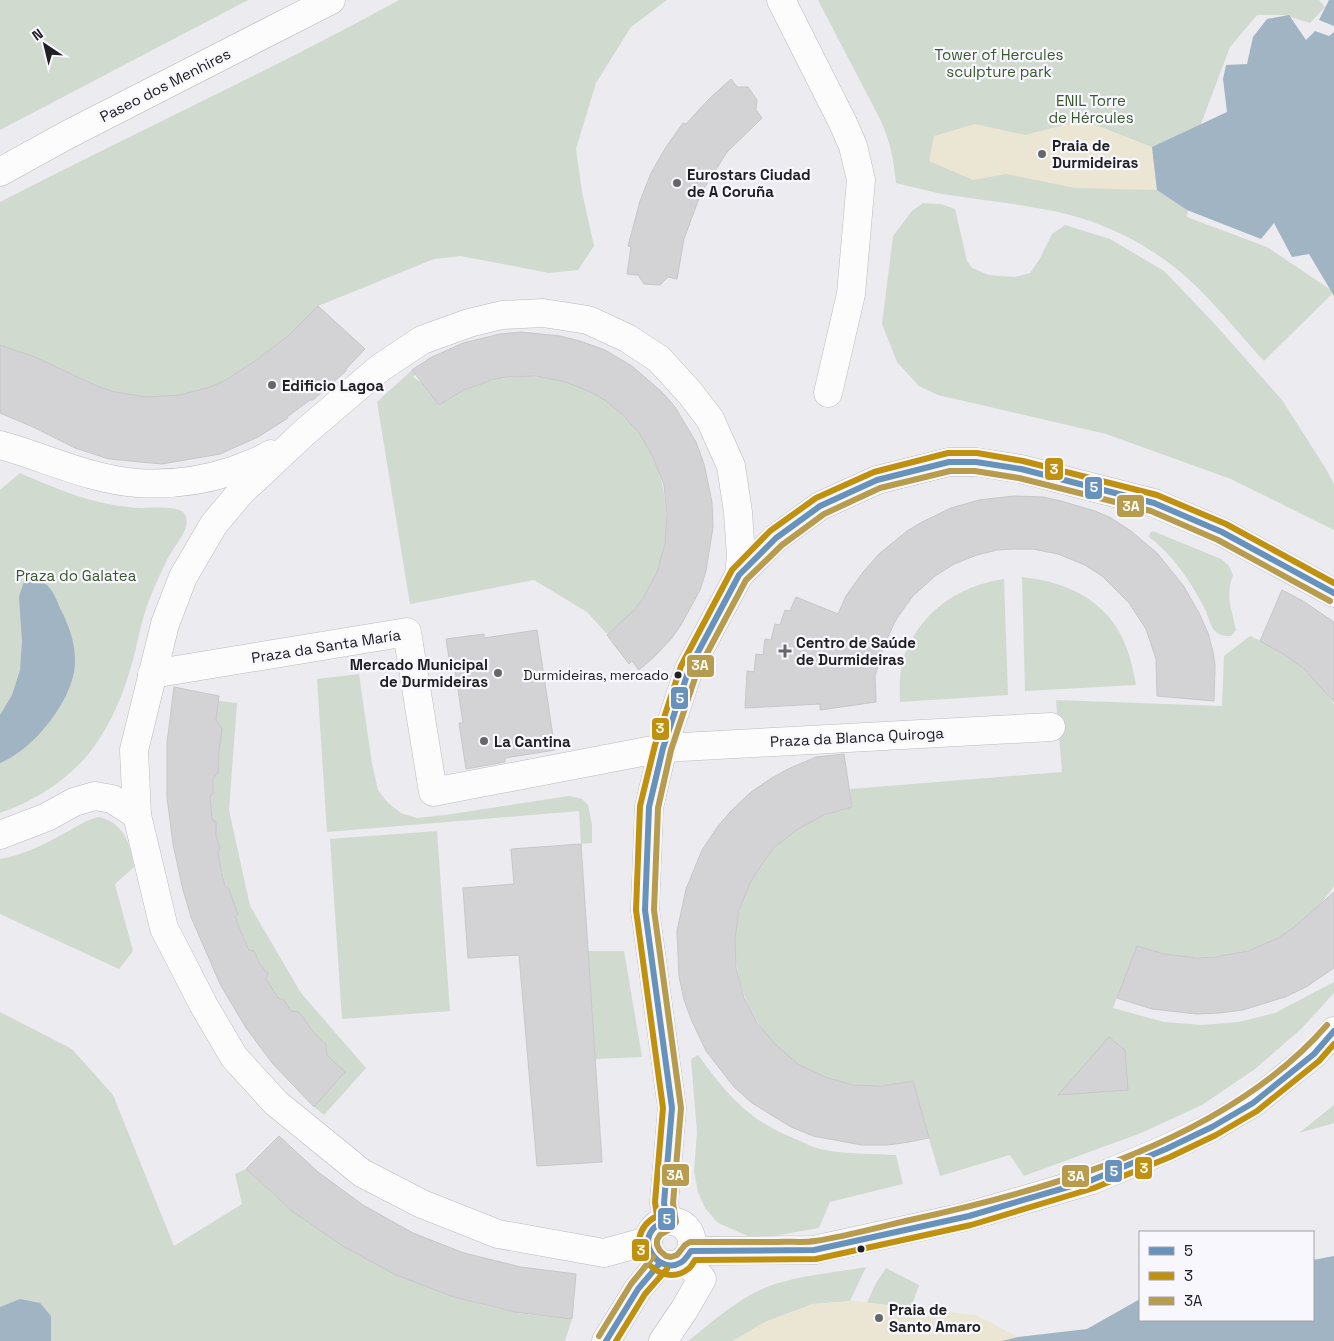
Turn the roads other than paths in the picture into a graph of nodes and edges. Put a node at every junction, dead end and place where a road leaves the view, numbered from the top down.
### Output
1 (331, 0) edge
2 (781, 0) edge
3 (0, 172) edge
4 (828, 393) dead end
5 (306, 432) junction
6 (0, 445) edge
7 (739, 576) junction
8 (1334, 593) edge
9 (152, 674) junction
10 (1051, 727) dead end
11 (663, 748) junction
12 (137, 814) junction
13 (0, 836) edge
14 (1334, 1032) edge
15 (667, 1221) junction
16 (671, 1254) junction
17 (606, 1341) edge
18 (663, 1341) edge

1 - 3 street, Paseo dos Menhires
2 - 4 street
5 - 6 street
5 - 7 street
5 - 9 street
7 - 8 street
7 - 11 street
9 - 11 street, Praza da Santa María
9 - 12 street
10 - 11 street, Praza da Blanca Quiroga
11 - 15 street
12 - 13 street
12 - 16 street
14 - 16 street
15 - 16 street
15 - 16 street
16 - 17 street
16 - 18 street

